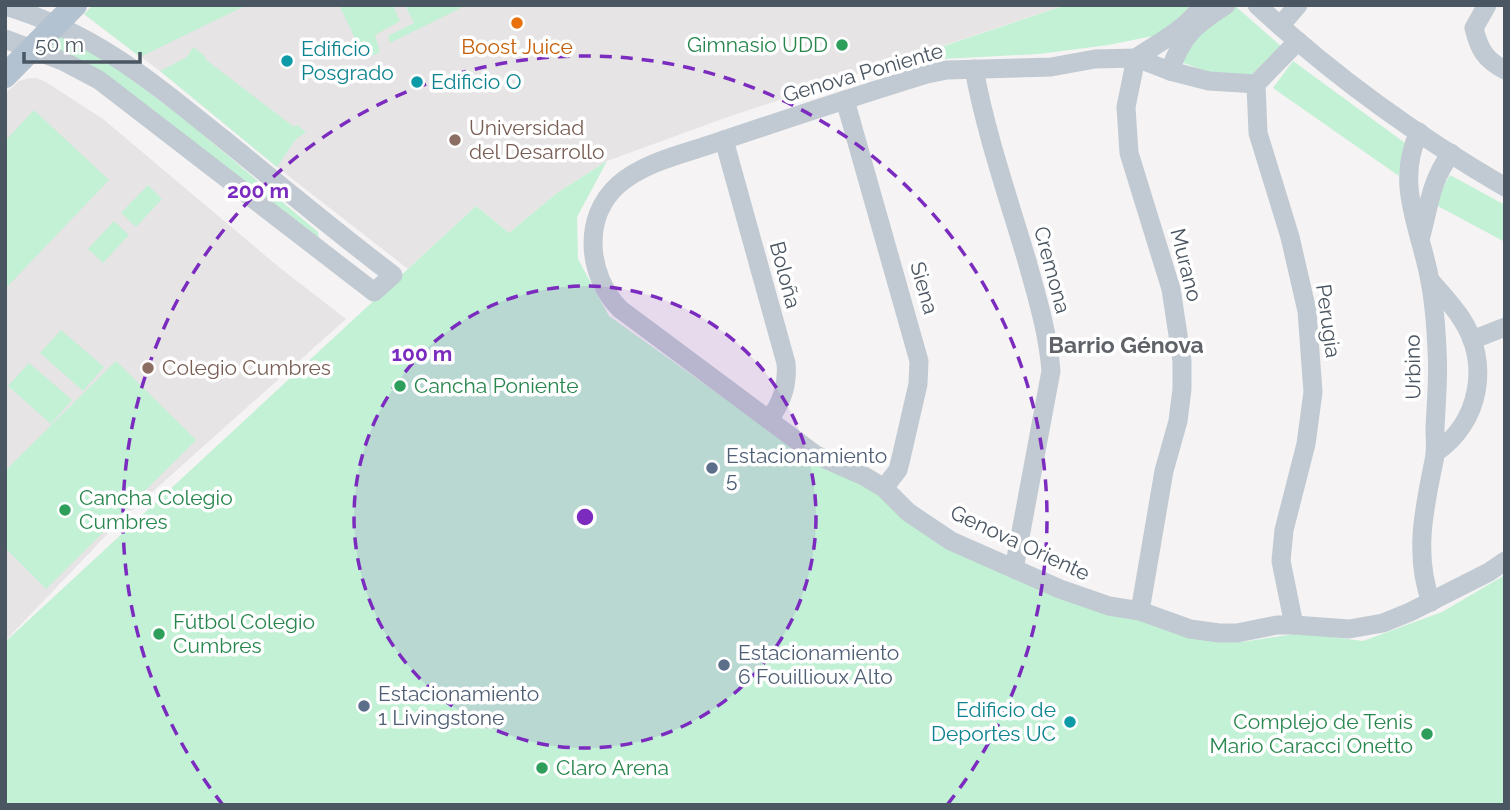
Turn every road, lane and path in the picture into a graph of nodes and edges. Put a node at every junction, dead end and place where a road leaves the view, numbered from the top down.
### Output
1 (75, 5) edge
2 (1203, 5) edge
3 (1226, 5) edge
4 (1257, 5) edge
5 (1298, 5) edge
6 (1487, 5) edge
7 (5, 6) edge
8 (55, 24) junction
9 (1280, 26) junction
10 (5, 38) edge
11 (1298, 41) junction
12 (33, 49) junction
13 (1136, 58) junction
14 (974, 69) junction
15 (1505, 70) edge
16 (1170, 71) junction
17 (5, 76) edge
18 (1256, 84) junction
19 (845, 100) junction
20 (1419, 132) junction
21 (724, 140) junction
22 (1451, 153) junction
23 (1505, 187) edge
24 (342, 237) junction
25 (1421, 237) junction
26 (319, 249) junction
27 (594, 262) joint
28 (1430, 280) junction
29 (1505, 327) edge
30 (1472, 340) junction
31 (769, 420) junction
32 (1435, 453) junction
33 (884, 488) junction
34 (1505, 561) edge
35 (1014, 569) junction
36 (1431, 602) junction
37 (1140, 611) junction
38 (1294, 625) junction

1 - 8 main road
2 - 13 street
3 - 16 street
4 - 9 street
5 - 9 street
6 - 15 street
7 - 8 street
8 - 12 main road
8 - 24 street
9 - 11 street
10 - 12 street
11 - 18 street
11 - 20 street
12 - 17 main road
12 - 26 street
13 - 14 street, Genova Poniente
13 - 16 street, Genova Poniente
13 - 37 street, Murano
14 - 19 street, Genova Poniente
14 - 35 street, Cremona
16 - 18 street, Genova Poniente
18 - 38 street, Perugia
19 - 21 street, Genova Poniente
19 - 33 street, Siena
20 - 22 street
20 - 25 street, Urbino
21 - 27 street, Genova Poniente
21 - 31 street, Boloña
22 - 23 street
22 - 25 street, Urbino
24 - 26 street
24 - 26 street
25 - 28 street, Urbino
27 - 31 street, Genova Oriente
28 - 30 street, Urbino
28 - 32 street, Urbino
29 - 30 street
30 - 32 street, Urbino
31 - 33 street, Genova Oriente
32 - 36 street, Urbino
33 - 35 street, Genova Oriente
34 - 36 street, Genova Oriente
35 - 37 street, Genova Oriente
36 - 38 street, Genova Oriente
37 - 38 street, Genova Oriente

